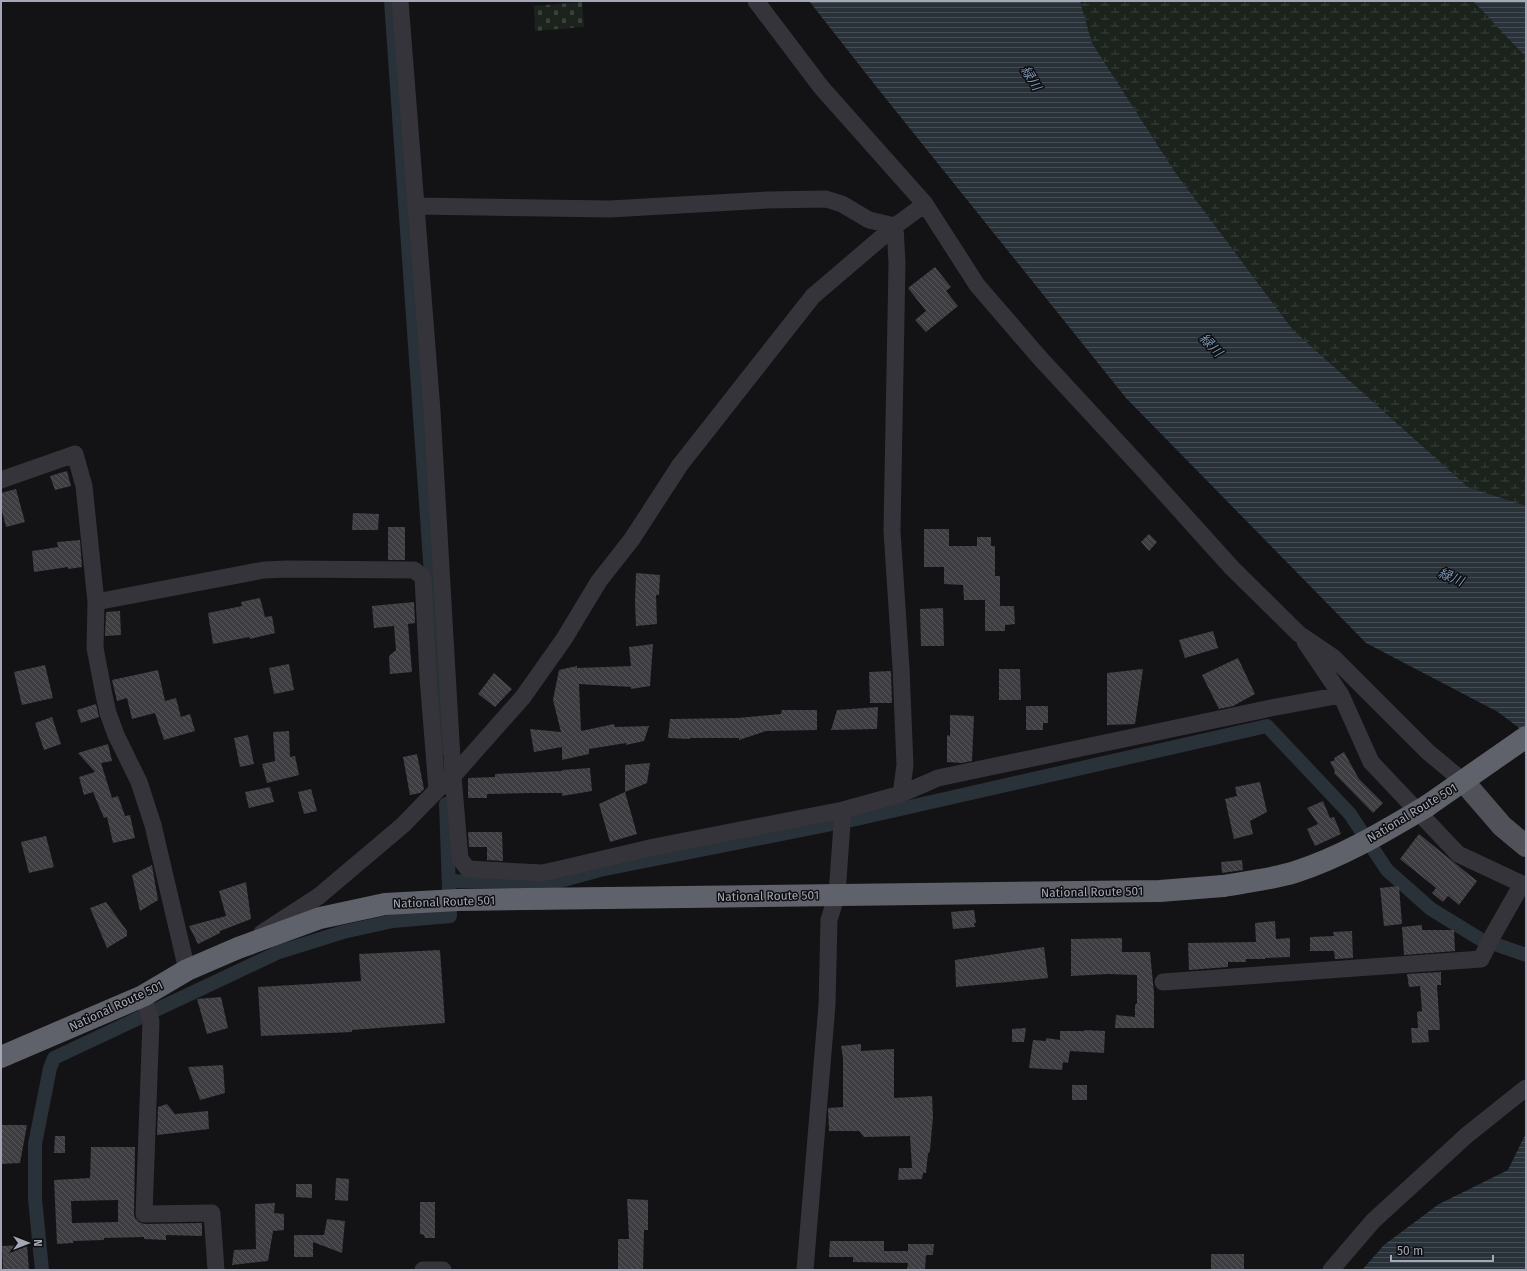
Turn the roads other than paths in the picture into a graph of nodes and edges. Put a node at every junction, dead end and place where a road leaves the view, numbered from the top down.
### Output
1 (400, 1) edge
2 (756, 1) edge
3 (925, 204) junction
4 (416, 206) junction
5 (895, 226) junction
6 (1, 480) edge
7 (96, 602) junction
8 (1299, 634) junction
9 (1341, 695) junction
10 (1526, 737) edge
11 (453, 776) junction
12 (1468, 779) junction
13 (437, 790) junction
14 (901, 794) junction
15 (843, 818) junction
16 (1526, 846) edge
17 (1524, 886) edge
18 (837, 894) junction
19 (238, 948) junction
20 (187, 970) junction
21 (1163, 982) dead end
22 (146, 1008) junction
23 (1, 1057) edge
24 (1526, 1088) edge
25 (216, 1270) edge
26 (423, 1270) edge
27 (444, 1270) edge
28 (805, 1270) edge
29 (1331, 1270) edge

1 - 4 street
2 - 3 street
3 - 5 street
3 - 8 street
4 - 5 street
4 - 11 street
5 - 11 street
5 - 14 street
6 - 7 street
7 - 13 street
7 - 20 street
8 - 9 street
8 - 12 street
9 - 14 street
9 - 17 street
10 - 12 highway, National Route 501
11 - 13 street
11 - 15 street
12 - 16 main road
12 - 18 highway, National Route 501, bridge
13 - 19 street
14 - 15 street
15 - 18 street
17 - 21 street
18 - 19 highway, National Route 501
18 - 28 street
19 - 20 highway, National Route 501
20 - 22 highway, National Route 501
22 - 23 highway, National Route 501
22 - 25 street
24 - 29 street
26 - 27 street

